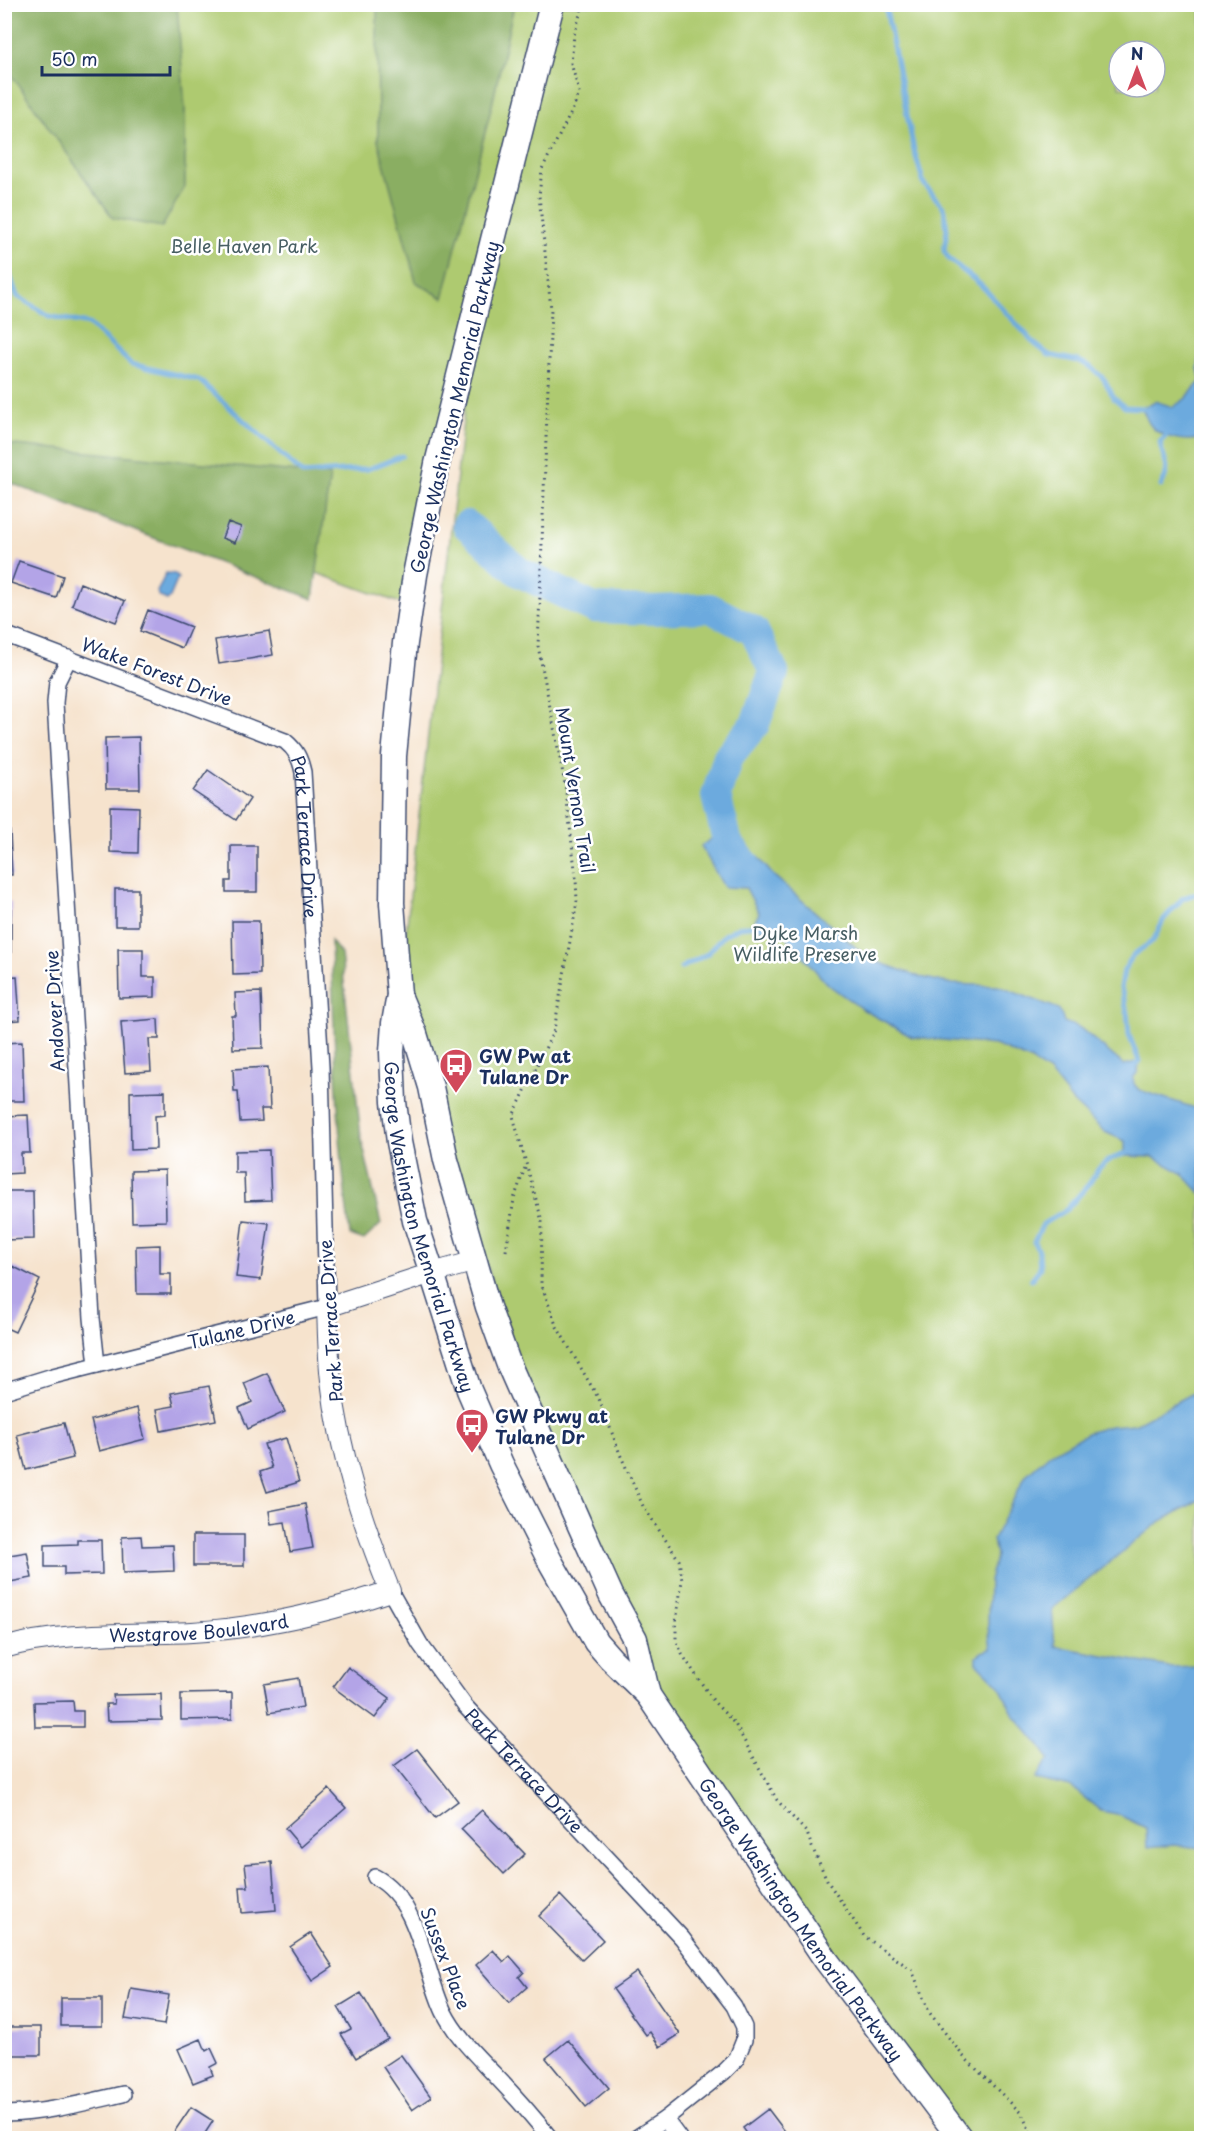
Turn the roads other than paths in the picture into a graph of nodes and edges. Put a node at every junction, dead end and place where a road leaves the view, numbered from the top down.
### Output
1 (552, 4) edge
2 (4, 634) edge
3 (69, 658) junction
4 (293, 748) joint
5 (399, 995) junction
6 (476, 1261) junction
7 (432, 1273) junction
8 (327, 1307) junction
9 (98, 1365) junction
10 (4, 1392) edge
11 (390, 1591) junction
12 (4, 1647) edge
13 (648, 1695) junction
14 (375, 1877) dead end
15 (123, 2094) dead end
16 (4, 2114) edge
17 (665, 2119) junction
18 (550, 2139) edge
19 (636, 2139) edge
20 (679, 2139) edge
21 (960, 2139) edge

1 - 5 main road, George Washington Memorial Parkway
2 - 3 street, Wake Forest Drive
3 - 4 street, Wake Forest Drive
3 - 9 street, Andover Drive
4 - 8 street, Park Terrace Drive
5 - 6 main road, George Washington Memorial Parkway
5 - 7 main road, George Washington Memorial Parkway
6 - 7 street, Tulane Drive
6 - 13 main road, George Washington Memorial Parkway
7 - 8 street, Tulane Drive
7 - 13 main road, George Washington Memorial Parkway
8 - 9 street, Tulane Drive
8 - 11 street, Park Terrace Drive
9 - 10 street, Tulane Drive
11 - 12 street, Westgrove Boulevard
11 - 17 street, Park Terrace Drive
13 - 21 main road, George Washington Memorial Parkway
14 - 18 street, Sussex Place
15 - 16 street
17 - 19 street
17 - 20 street

